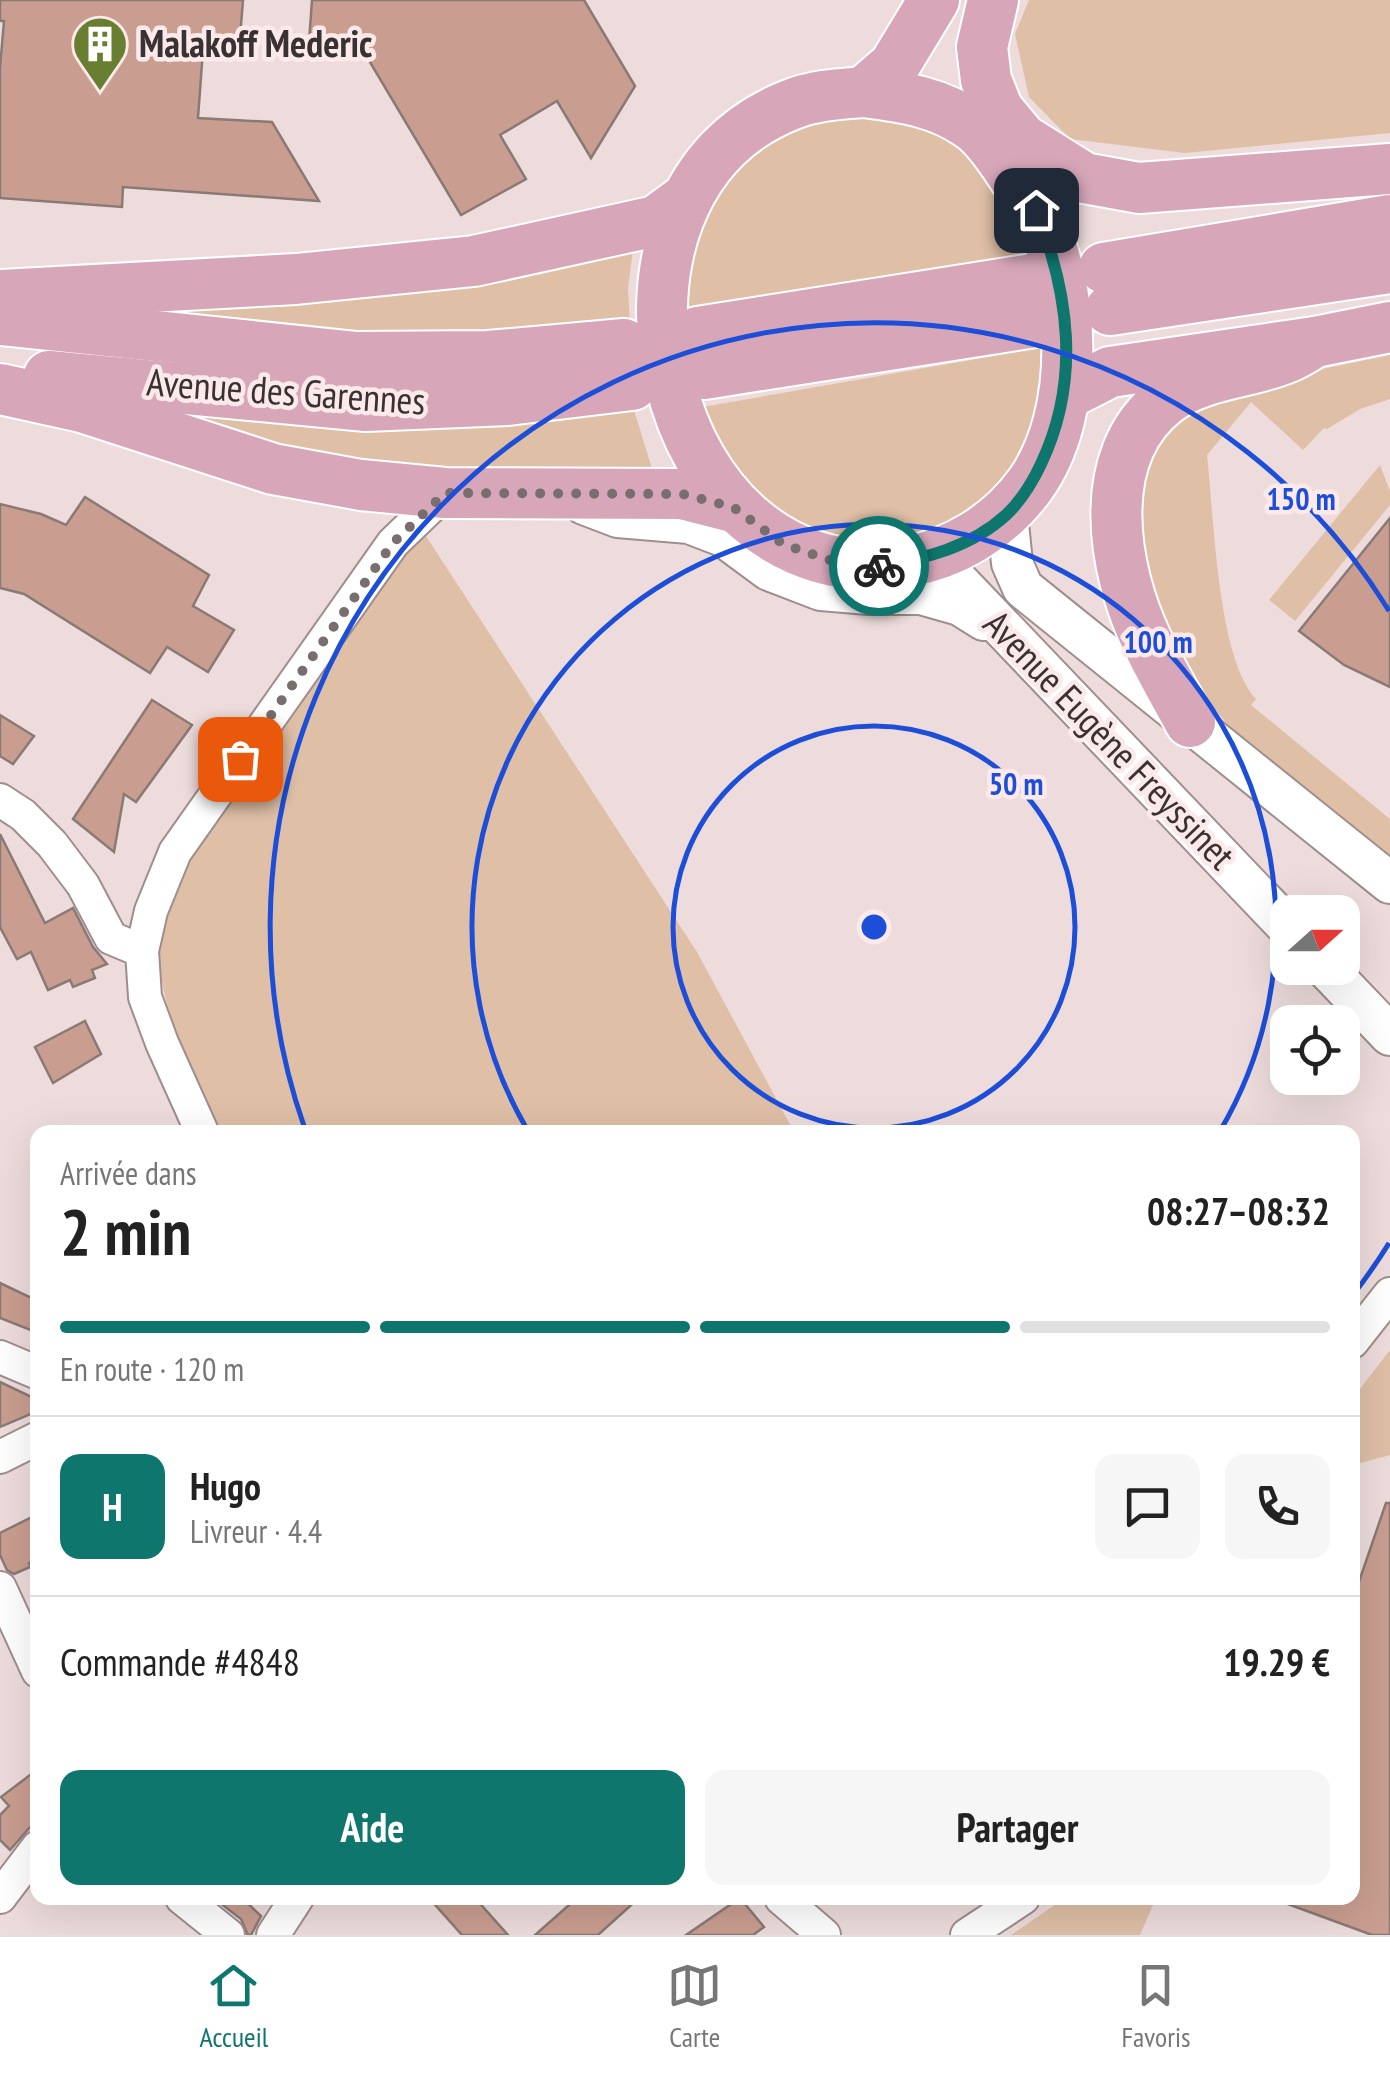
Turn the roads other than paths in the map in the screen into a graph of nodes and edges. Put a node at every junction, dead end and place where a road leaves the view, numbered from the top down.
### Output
1 (934, 0) edge
2 (979, 0) edge
3 (993, 0) edge
4 (864, 92) junction
5 (973, 126) junction
6 (1387, 169) edge
7 (686, 200) junction
8 (1036, 210) junction
9 (1390, 220) edge
10 (1390, 268) edge
11 (0, 295) edge
12 (1037, 300) dead end
13 (0, 320) edge
14 (1390, 327) edge
15 (1315, 342) junction
16 (701, 353) dead end
17 (0, 371) edge
18 (0, 389) edge
19 (1064, 395) junction
20 (362, 485) junction
21 (445, 493) junction
22 (561, 495) junction
23 (733, 507) junction
24 (1007, 514) junction
25 (393, 543) junction
26 (924, 559) junction
27 (1008, 634) junction
28 (1190, 722) junction
29 (0, 800) edge
30 (1390, 883) edge
31 (1270, 909) edge
32 (142, 951) junction
33 (1342, 985) edge
34 (1390, 1035) edge
35 (199, 1125) edge
36 (1390, 1294) edge
37 (1360, 1332) edge
38 (0, 1357) edge
39 (30, 1370) edge
40 (30, 1442) edge
41 (0, 1457) edge
42 (0, 1588) edge
43 (30, 1654) edge
44 (30, 1858) edge
45 (0, 1897) edge
46 (191, 1905) edge
47 (292, 1905) edge
48 (789, 1905) edge
49 (1013, 1905) edge
50 (228, 1935) edge
51 (272, 1935) edge
52 (824, 1935) edge
53 (967, 1935) edge

1 - 4 main road
2 - 5 main road
3 - 6 main road
4 - 5 main road
4 - 7 main road
5 - 8 main road
6 - 8 main road
7 - 11 main road
7 - 23 main road
8 - 19 main road
9 - 10 main road
12 - 16 main road
13 - 17 main road, Avenue des Garennes
14 - 15 main road
15 - 19 main road
15 - 28 main road
18 - 20 main road
19 - 24 main road
20 - 21 main road
20 - 25 street
21 - 22 main road
21 - 25 street
22 - 23 main road
22 - 27 street
23 - 26 main road
24 - 26 main road
24 - 28 street, Avenue Eugène Freyssinet
25 - 32 street
26 - 27 street, Avenue Eugène Freyssinet
27 - 31 street, Avenue Eugène Freyssinet
28 - 30 street, Avenue Eugène Freyssinet
29 - 32 street
32 - 35 street
33 - 34 street
36 - 37 street
38 - 39 street
40 - 41 street
42 - 43 street
44 - 45 street
46 - 50 street
47 - 51 street
48 - 52 street
49 - 53 street

